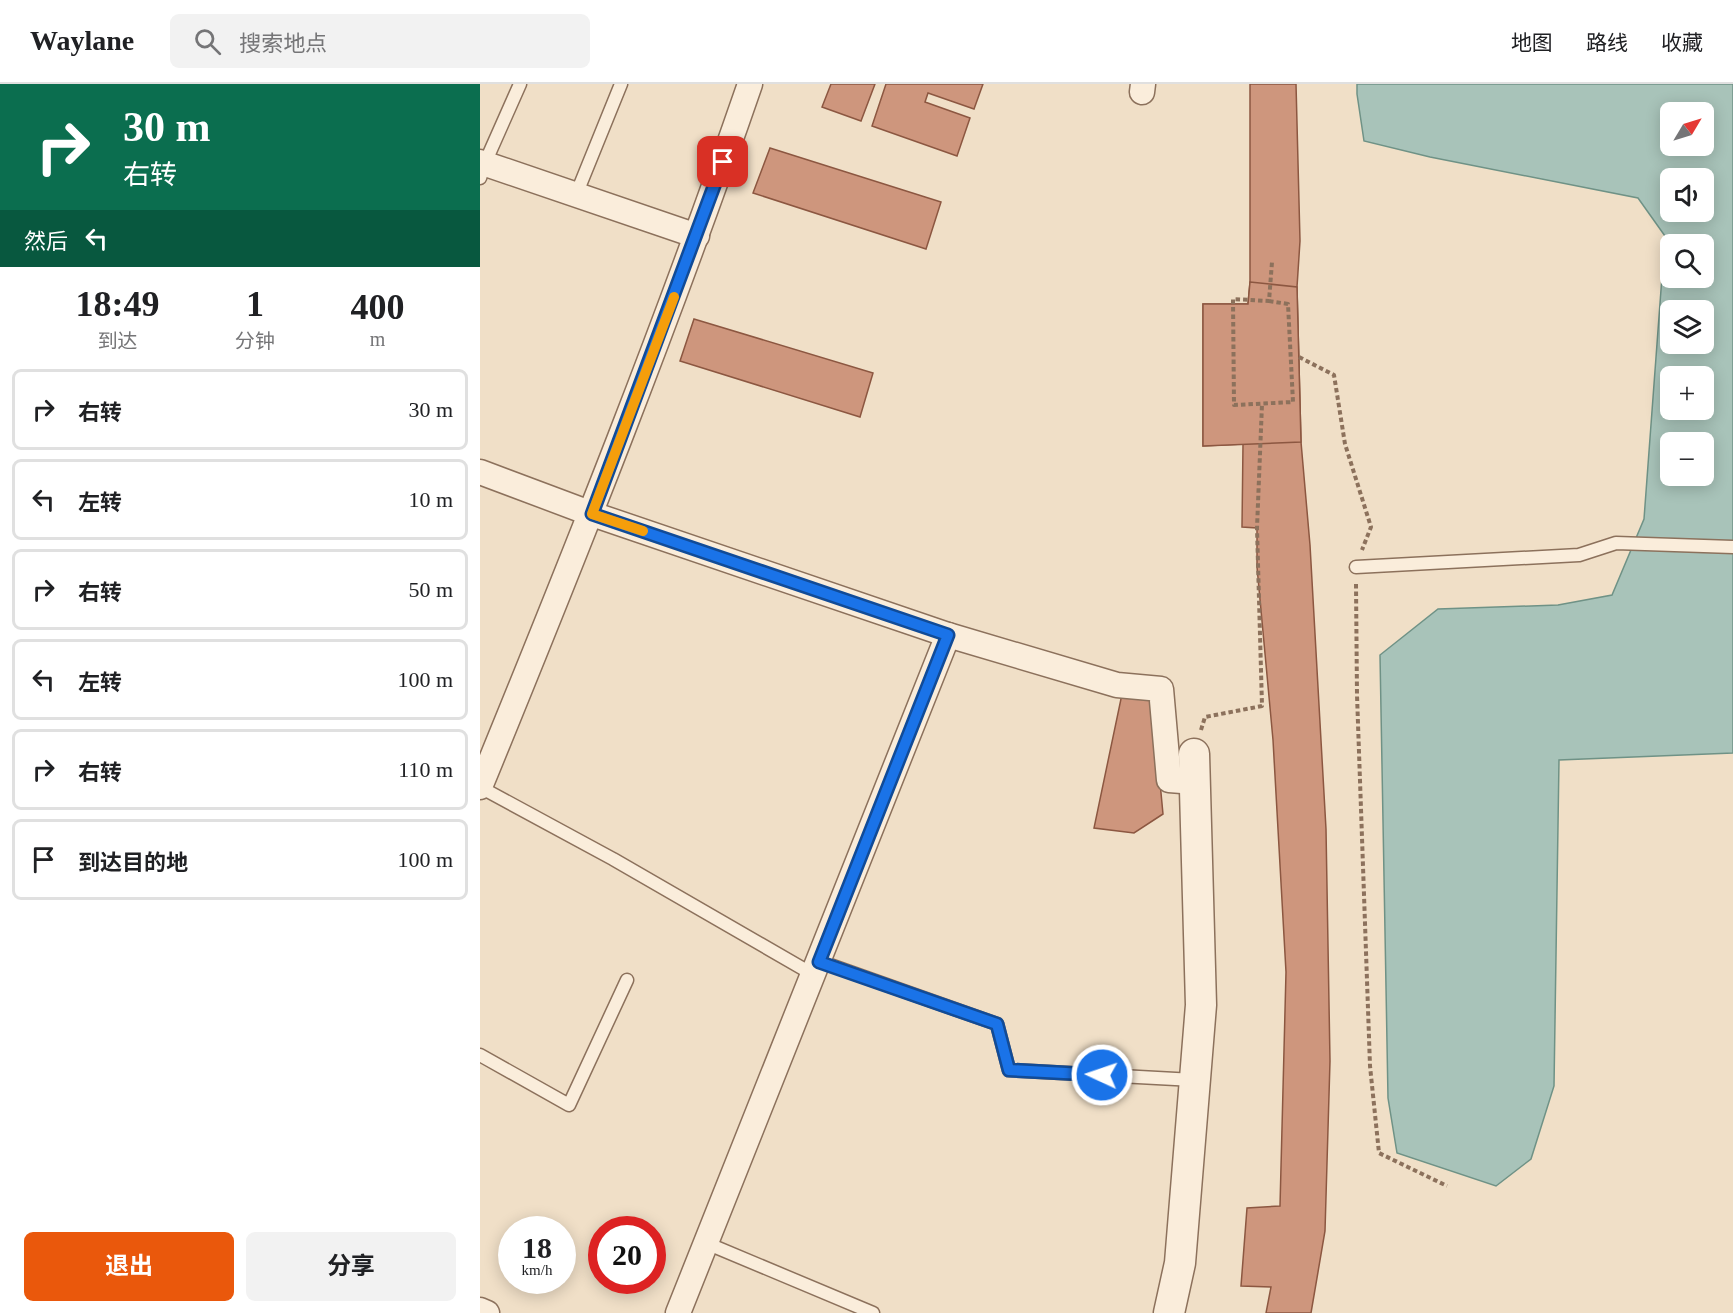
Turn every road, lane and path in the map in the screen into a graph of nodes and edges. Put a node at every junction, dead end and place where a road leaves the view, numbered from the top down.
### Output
1 (520, 84) edge
2 (621, 84) edge
3 (750, 84) edge
4 (482, 168) edge
5 (576, 195) junction
6 (697, 236) junction
7 (1272, 262) dead end
8 (1269, 301) junction
9 (1299, 357) dead end
10 (1262, 404) junction
11 (480, 472) edge
12 (592, 514) junction
13 (1733, 547) edge
14 (1356, 567) junction
15 (948, 635) junction
16 (1195, 768) junction
17 (480, 787) edge
18 (816, 968) junction
19 (627, 980) dead end
20 (480, 1056) edge
21 (1195, 1081) junction
22 (1447, 1186) dead end
23 (706, 1243) junction
24 (480, 1310) edge
25 (487, 1313) edge
26 (678, 1313) edge
27 (873, 1313) edge
28 (1169, 1313) edge

1 - 4 lane
2 - 5 lane
3 - 6 street
4 - 5 street
5 - 6 street
6 - 12 street
7 - 8 path
8 - 10 path
8 - 10 path
9 - 14 path
10 - 16 path
11 - 12 street
12 - 15 street
12 - 17 street
13 - 14 lane
14 - 22 path
15 - 16 street
15 - 18 street
16 - 21 street
17 - 18 lane
18 - 21 lane
18 - 23 street
19 - 20 lane
21 - 28 street
23 - 26 street
23 - 27 lane
24 - 25 street

